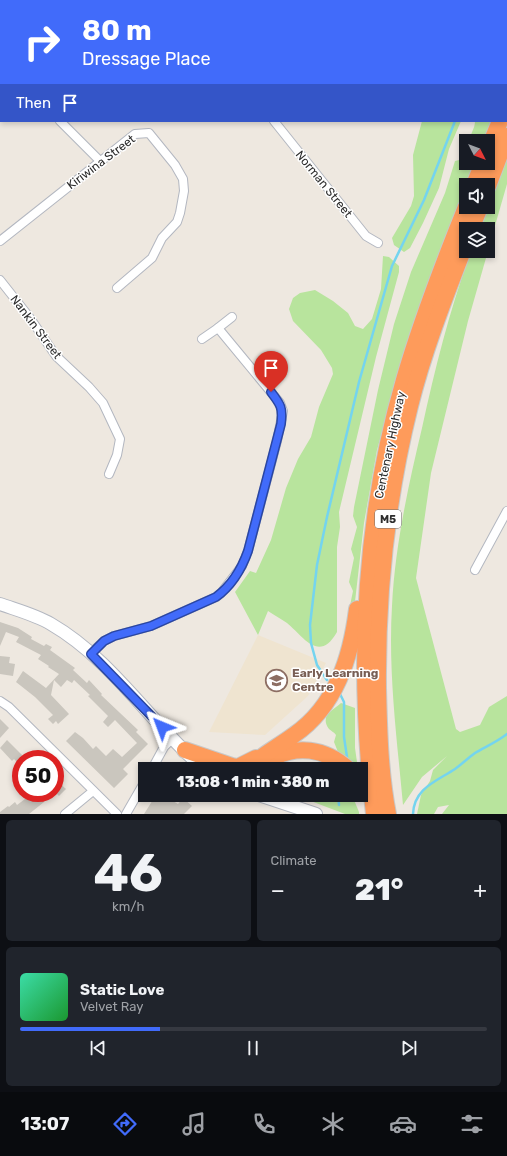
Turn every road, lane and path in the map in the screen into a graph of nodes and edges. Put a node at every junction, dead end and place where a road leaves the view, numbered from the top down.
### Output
1 (61, 122) edge
2 (275, 122) edge
3 (500, 122) edge
4 (495, 134) edge
5 (507, 136) edge
6 (100, 161) junction
7 (491, 178) edge
8 (463, 214) edge
9 (0, 241) edge
10 (378, 243) dead end
11 (460, 258) edge
12 (0, 280) edge
13 (117, 288) dead end
14 (232, 317) dead end
15 (218, 328) junction
16 (202, 339) dead end
17 (109, 474) dead end
18 (507, 511) edge
19 (475, 570) dead end
20 (368, 576) junction
21 (0, 604) edge
22 (91, 654) junction
23 (0, 701) edge
24 (173, 738) junction
25 (184, 750) junction
26 (156, 762) edge
27 (197, 762) edge
28 (220, 762) edge
29 (262, 762) edge
30 (338, 762) edge
31 (93, 792) junction
32 (138, 793) edge
33 (279, 802) edge
34 (365, 802) edge
35 (65, 814) edge
36 (117, 814) edge
37 (126, 814) edge
38 (316, 814) edge
39 (373, 814) edge
40 (388, 814) edge

1 - 6 street
2 - 10 street, Norman Street
3 - 4 highway
5 - 7 highway
6 - 9 street, Kiriwina Street
6 - 13 street, Kiriwina Street
8 - 20 highway, Centenary Highway / M5
11 - 40 highway, Centenary Highway / M5
12 - 17 street, Nankin Street
14 - 15 street
15 - 16 street
15 - 22 street
18 - 19 street
20 - 29 highway
20 - 39 highway, Centenary Highway / M5
21 - 22 main road
22 - 24 main road
23 - 31 street
24 - 25 main road
24 - 26 street
25 - 27 main road
25 - 28 highway
29 - 30 highway
31 - 35 street
31 - 36 street
32 - 37 street
33 - 38 main road
34 - 39 highway

